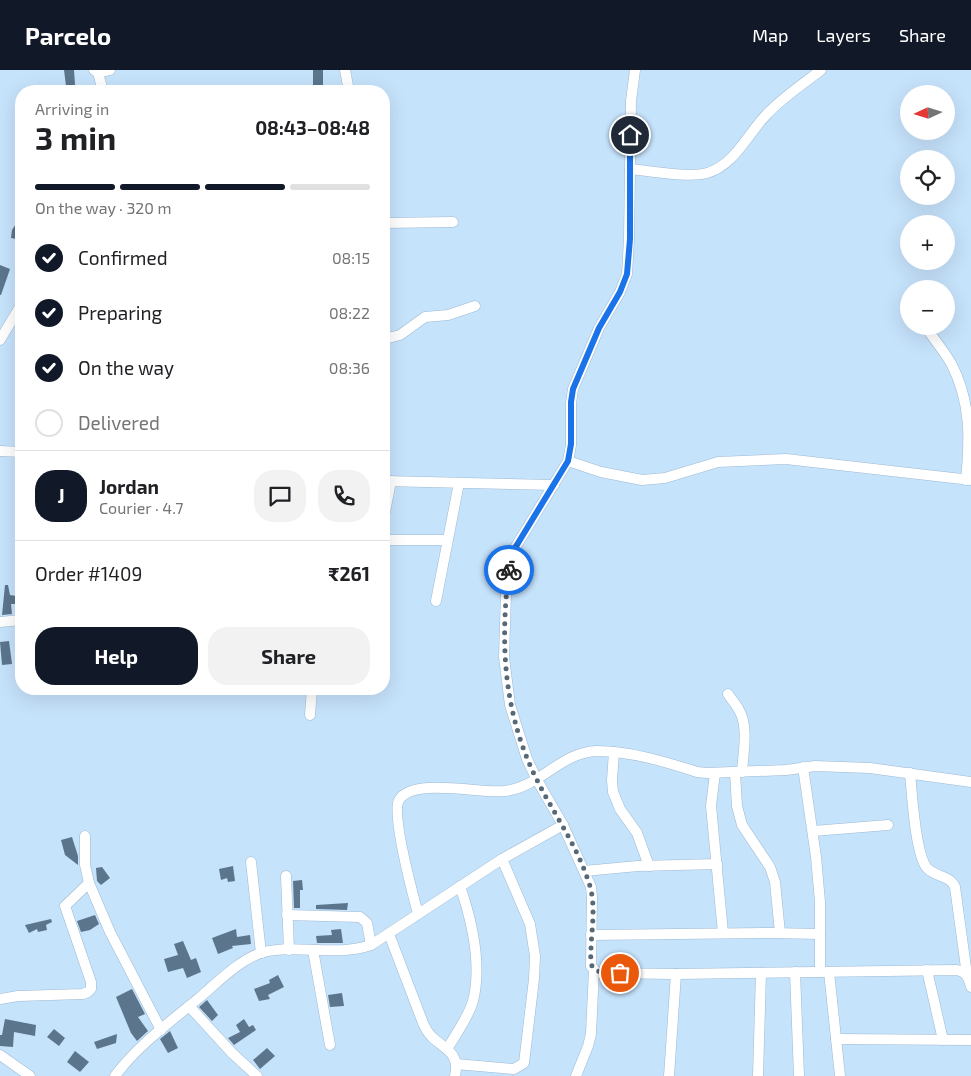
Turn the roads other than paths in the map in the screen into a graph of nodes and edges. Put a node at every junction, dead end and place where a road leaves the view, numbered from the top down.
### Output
1 (110, 70) edge
2 (345, 70) edge
3 (635, 70) edge
4 (821, 70) edge
5 (96, 71) edge
6 (101, 85) edge
7 (348, 85) edge
8 (630, 169) junction
9 (454, 222) dead end
10 (390, 223) edge
11 (475, 306) dead end
12 (15, 315) edge
13 (931, 335) edge
14 (390, 338) edge
15 (0, 340) edge
16 (0, 451) edge
17 (15, 452) edge
18 (568, 461) junction
19 (968, 480) edge
20 (390, 481) edge
21 (459, 483) junction
22 (554, 485) junction
23 (390, 540) edge
24 (447, 540) junction
25 (436, 601) dead end
26 (15, 621) edge
27 (0, 622) edge
28 (728, 694) dead end
29 (312, 695) edge
30 (310, 715) dead end
31 (614, 752) junction
32 (803, 767) junction
33 (739, 772) junction
34 (715, 773) junction
35 (910, 773) junction
36 (537, 780) junction
37 (971, 782) edge
38 (563, 824) junction
39 (888, 825) dead end
40 (813, 831) junction
41 (85, 836) dead end
42 (502, 859) junction
43 (251, 862) dead end
44 (717, 864) junction
45 (649, 866) junction
46 (584, 871) junction
47 (286, 876) dead end
48 (89, 883) junction
49 (460, 886) junction
50 (418, 914) junction
51 (287, 915) junction
52 (723, 933) junction
53 (780, 933) junction
54 (389, 934) junction
55 (820, 934) junction
56 (591, 935) junction
57 (371, 945) junction
58 (289, 950) junction
59 (313, 950) junction
60 (262, 953) junction
61 (594, 969) junction
62 (927, 970) junction
63 (795, 972) junction
64 (824, 972) junction
65 (761, 973) junction
66 (676, 974) junction
67 (970, 984) edge
68 (0, 1000) edge
69 (189, 1006) junction
70 (161, 1030) junction
71 (836, 1040) junction
72 (943, 1040) junction
73 (971, 1040) edge
74 (330, 1045) dead end
75 (447, 1049) junction
76 (0, 1055) edge
77 (456, 1064) junction
78 (30, 1076) edge
79 (115, 1076) edge
80 (257, 1076) edge
81 (455, 1076) edge
82 (576, 1076) edge
83 (669, 1076) edge
84 (758, 1076) edge
85 (799, 1076) edge
86 (840, 1076) edge

1 - 5 street
2 - 7 street
3 - 8 street
4 - 8 street
5 - 6 street
8 - 18 street
9 - 10 street
11 - 14 street
12 - 15 street
13 - 19 street
16 - 17 street
18 - 19 street
18 - 22 street
20 - 21 street
21 - 22 street
21 - 24 street
22 - 36 street
23 - 24 street
24 - 25 street
26 - 27 street
28 - 33 street
29 - 30 street
31 - 34 street
31 - 36 street
31 - 45 street
32 - 33 street
32 - 35 street
32 - 40 street
33 - 34 street
33 - 53 street
34 - 44 street
35 - 37 street
35 - 67 street
36 - 38 street
36 - 50 street
38 - 42 street
38 - 46 street
39 - 40 street
40 - 55 street
41 - 48 street
42 - 49 street
42 - 77 street
43 - 60 street
44 - 45 street
44 - 52 street
45 - 46 street
46 - 56 street
47 - 51 street
48 - 68 street
48 - 70 street
49 - 50 street
49 - 75 street
50 - 54 street
51 - 57 street
51 - 58 street
52 - 53 street
52 - 56 street
53 - 55 street
54 - 57 street
54 - 75 street
55 - 64 street
56 - 61 street
57 - 59 street
58 - 59 street
58 - 60 street
59 - 74 street
60 - 69 street
61 - 66 street
61 - 82 street
62 - 64 street
62 - 67 street
62 - 72 street
63 - 64 street
63 - 65 street
63 - 85 street
64 - 71 street
65 - 66 street
65 - 84 street
66 - 83 street
69 - 70 street
69 - 80 street
70 - 79 street
71 - 72 street
71 - 86 street
72 - 73 street
75 - 77 street
76 - 78 street
77 - 81 street

